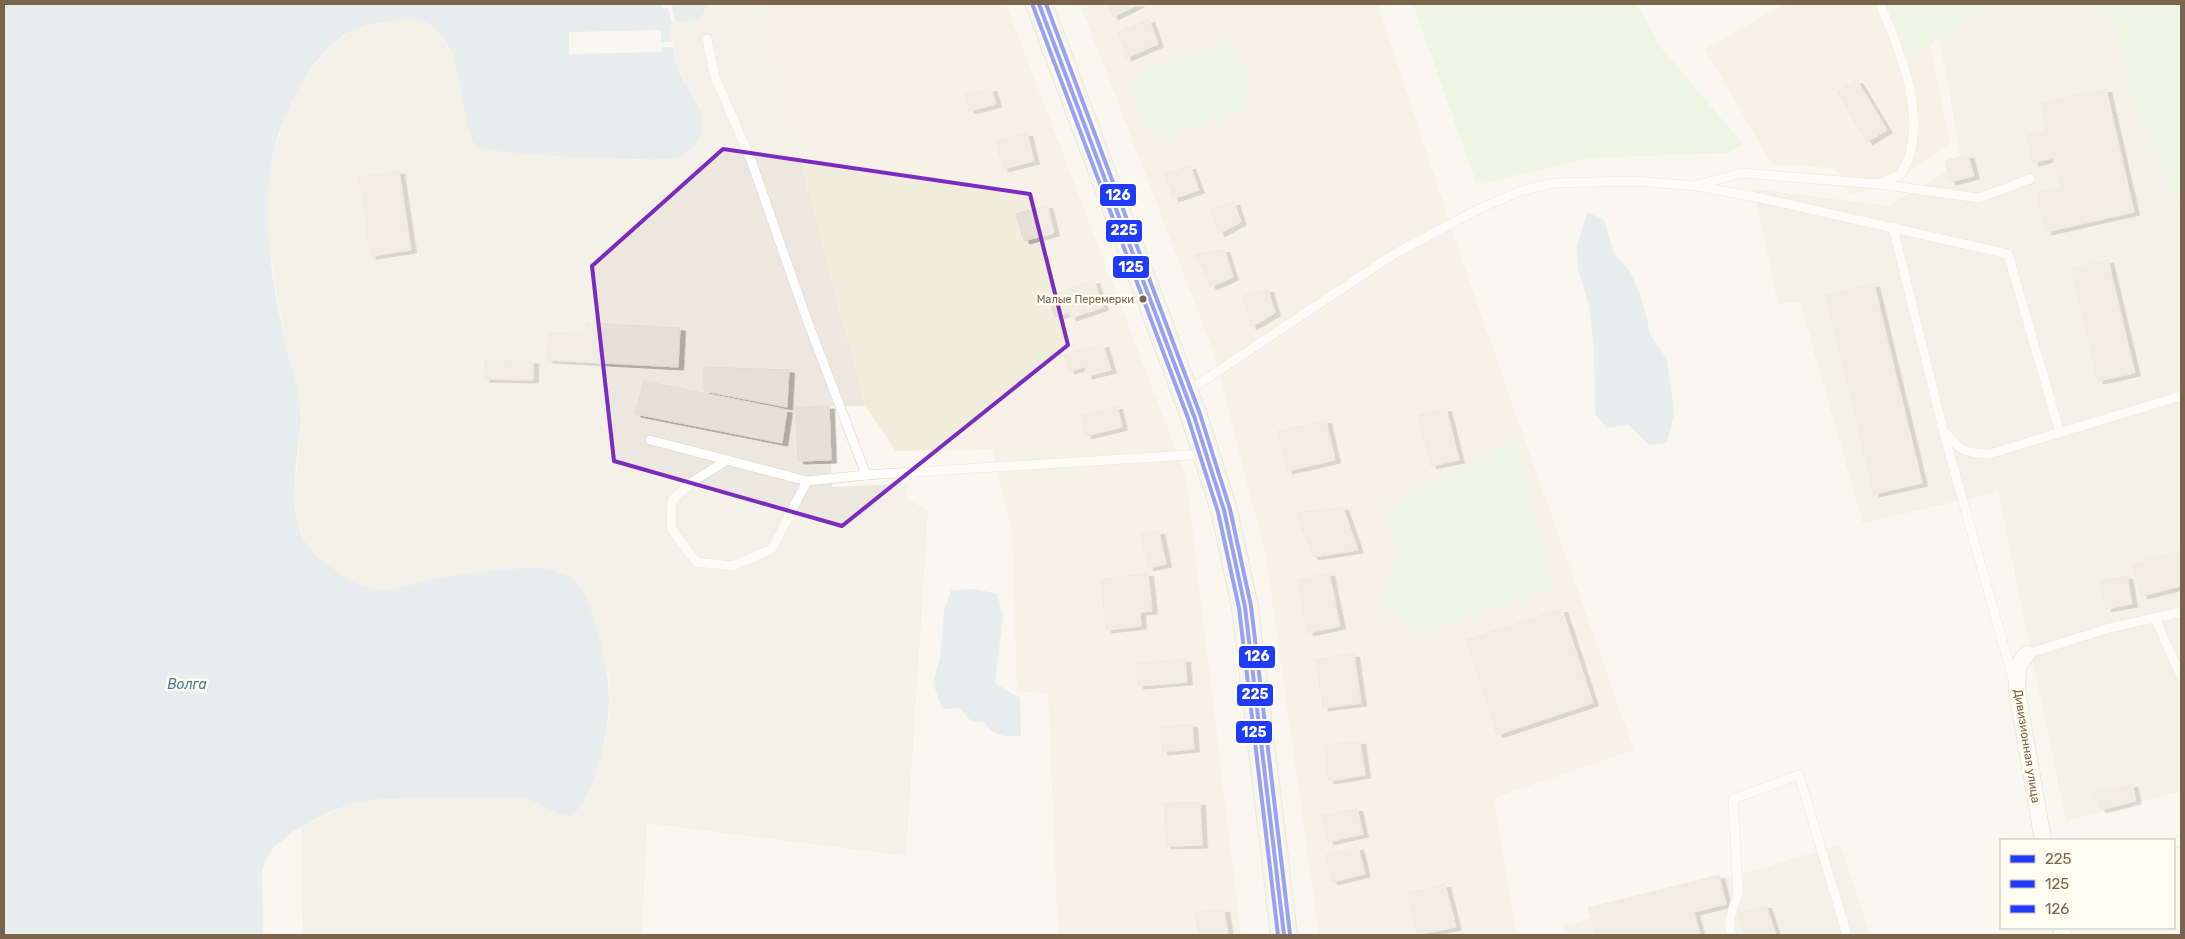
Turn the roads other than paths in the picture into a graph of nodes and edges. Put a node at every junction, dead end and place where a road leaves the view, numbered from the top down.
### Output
1 (1039, 4) edge
2 (1880, 4) edge
3 (707, 40) dead end
4 (2030, 179) dead end
5 (1879, 184) junction
6 (1696, 186) junction
7 (1893, 227) junction
8 (1186, 393) junction
9 (2181, 396) edge
10 (1943, 430) junction
11 (2060, 432) junction
12 (650, 440) dead end
13 (1207, 454) junction
14 (727, 460) junction
15 (866, 475) junction
16 (807, 482) junction
17 (2181, 612) edge
18 (2155, 618) junction
19 (2027, 654) joint
20 (2181, 677) edge
21 (2017, 691) junction
22 (2043, 839) edge
23 (1284, 935) edge
24 (1732, 935) edge
25 (1847, 935) edge

1 - 8 main road
2 - 5 lane
3 - 15 lane
4 - 5 lane
5 - 6 lane
6 - 7 lane
6 - 8 lane
7 - 10 lane
7 - 11 lane
8 - 13 main road
9 - 11 lane
10 - 11 lane
10 - 21 lane
12 - 14 lane
13 - 15 lane
13 - 23 main road
14 - 16 lane
14 - 16 lane
15 - 16 lane
17 - 18 lane
18 - 19 lane
18 - 20 lane
19 - 21 street, Дивизионная улица
21 - 22 street, Дивизионная улица
24 - 25 lane

